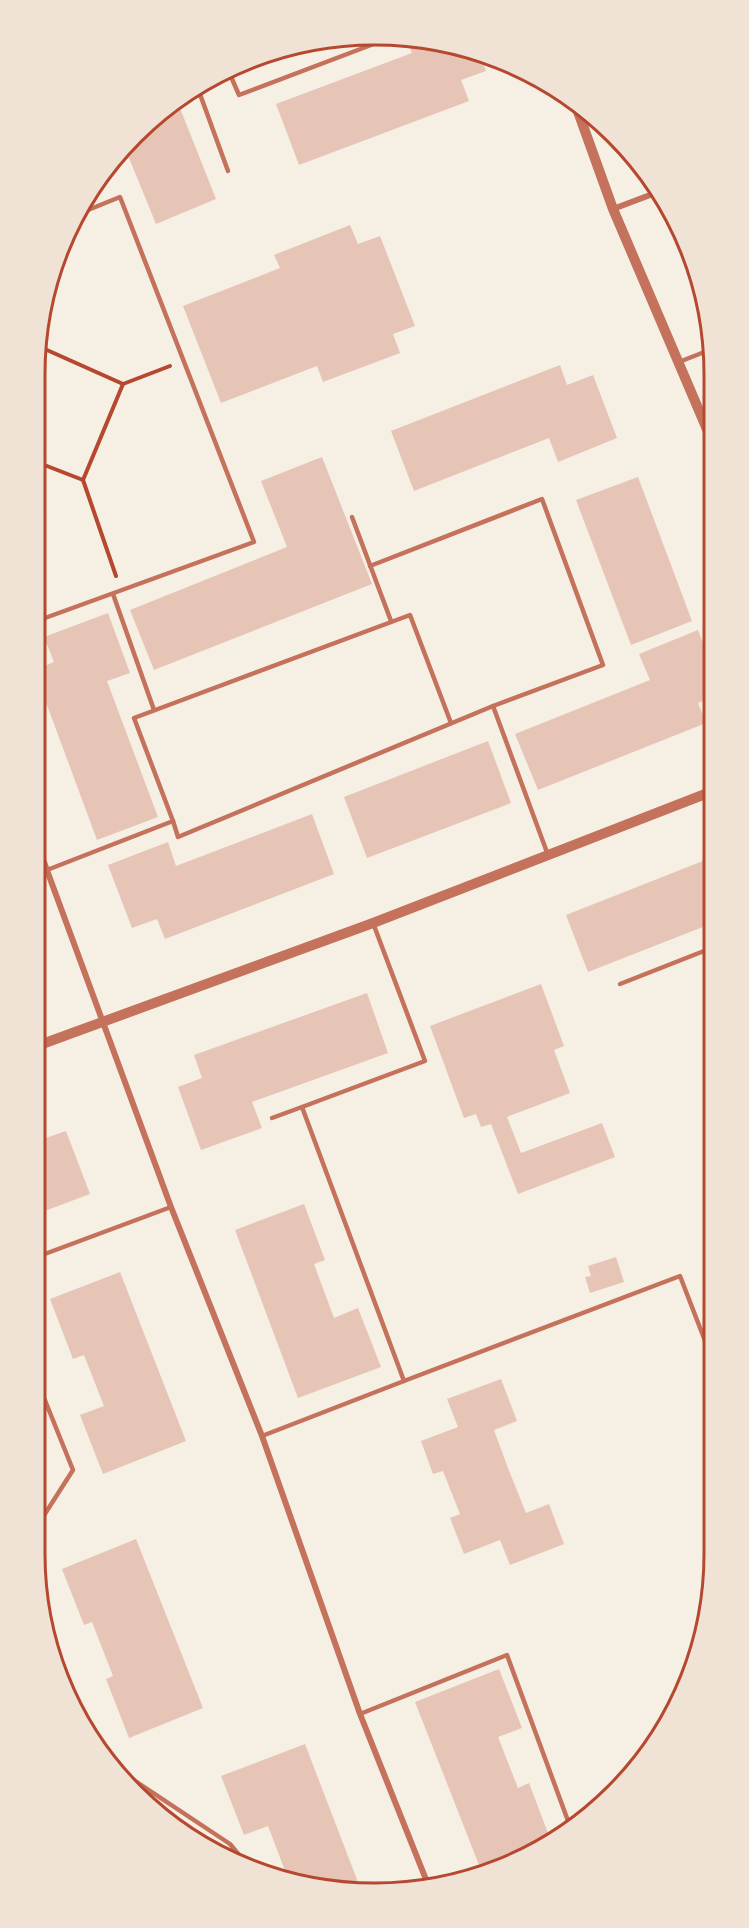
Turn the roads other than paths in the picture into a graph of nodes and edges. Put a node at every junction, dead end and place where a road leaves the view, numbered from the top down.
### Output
1 (371, 45) edge
2 (232, 78) edge
3 (200, 95) edge
4 (580, 117) edge
5 (228, 171) dead end
6 (650, 195) edge
7 (89, 209) edge
8 (614, 209) junction
9 (703, 353) edge
10 (679, 362) junction
11 (704, 422) edge
12 (352, 517) dead end
13 (370, 566) junction
14 (113, 594) junction
15 (45, 618) edge
16 (392, 621) junction
17 (493, 706) junction
18 (154, 710) junction
19 (452, 723) junction
20 (704, 794) edge
21 (173, 821) junction
22 (548, 855) junction
23 (45, 865) edge
24 (47, 870) junction
25 (373, 923) junction
26 (704, 951) edge
27 (620, 984) dead end
28 (105, 1021) junction
29 (45, 1043) edge
30 (302, 1107) junction
31 (272, 1118) dead end
32 (171, 1207) junction
33 (45, 1254) edge
34 (704, 1338) edge
35 (405, 1382) junction
36 (45, 1400) edge
37 (262, 1436) junction
38 (45, 1514) edge
39 (360, 1714) junction
40 (141, 1785) edge
41 (568, 1820) edge
42 (237, 1853) edge
43 (426, 1879) edge

1 - 2 lane
3 - 5 lane
4 - 8 street
6 - 8 street
7 - 14 lane
8 - 10 street
9 - 10 lane
10 - 11 street
12 - 13 lane
13 - 16 lane
13 - 17 lane
14 - 15 lane
14 - 18 lane
16 - 18 lane
16 - 19 lane
17 - 19 lane
17 - 22 lane
18 - 21 lane
19 - 21 lane
20 - 22 street
21 - 24 lane
22 - 25 street
23 - 24 street
24 - 28 street
25 - 28 street
25 - 30 lane
26 - 27 lane
28 - 29 street
28 - 32 street
30 - 31 lane
30 - 35 lane
32 - 33 lane
32 - 37 street
34 - 35 lane
35 - 37 lane
36 - 38 lane
37 - 39 street
39 - 41 lane
39 - 43 street
40 - 42 lane

